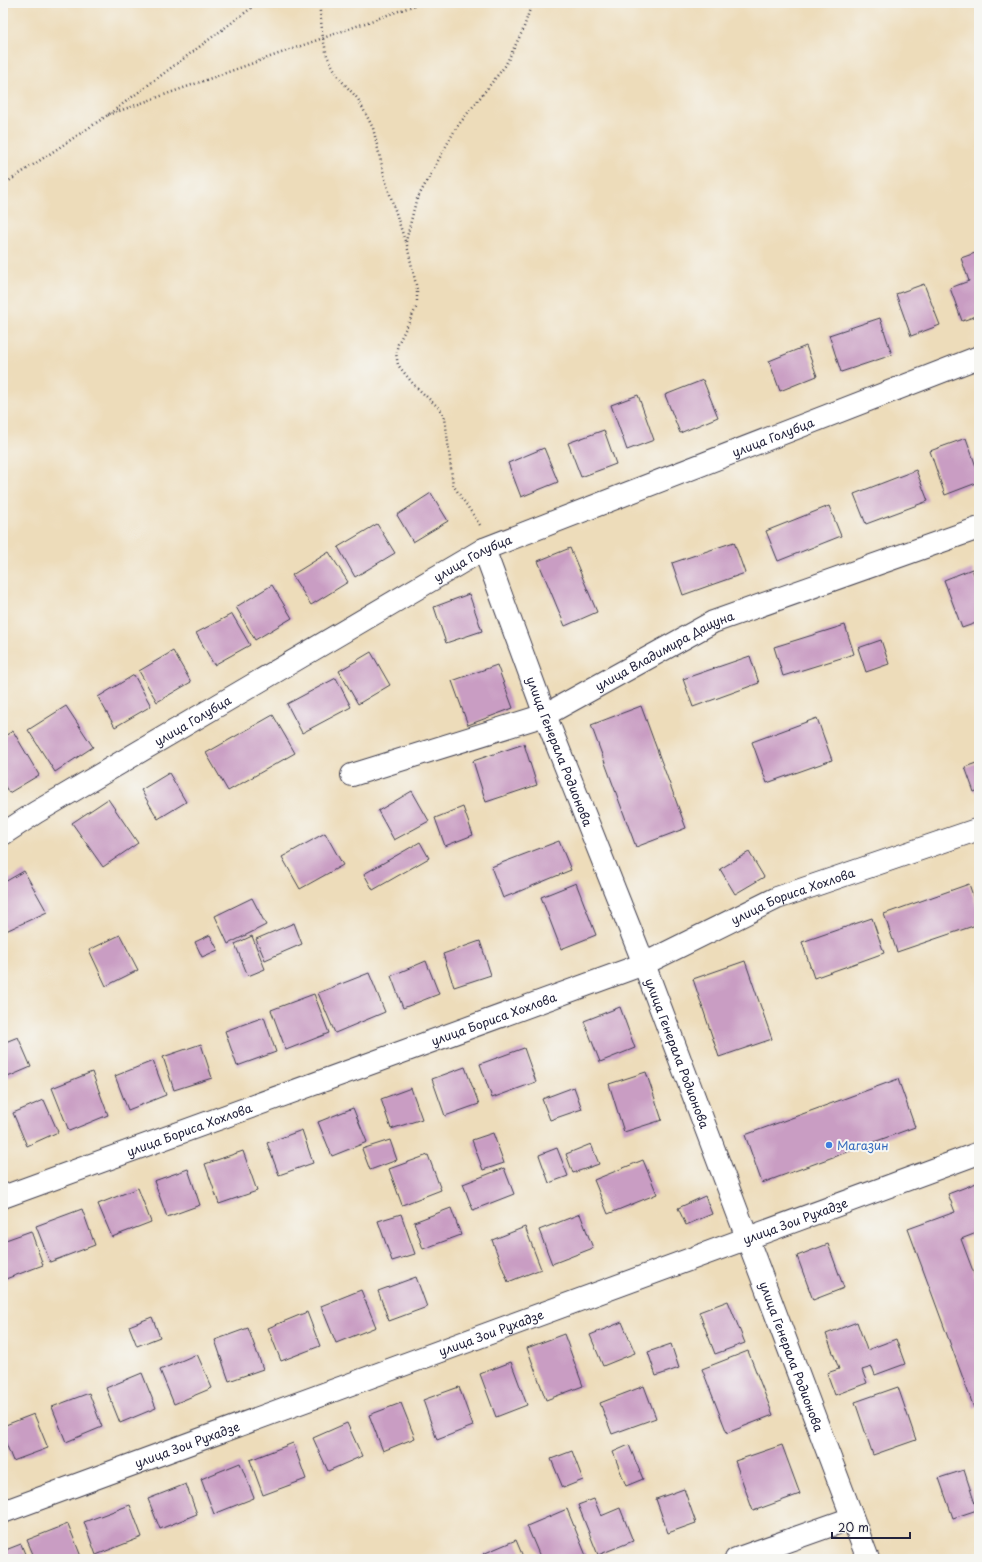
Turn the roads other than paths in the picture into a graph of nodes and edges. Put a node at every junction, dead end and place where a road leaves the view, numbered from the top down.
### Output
1 (979, 357) edge
2 (979, 528) edge
3 (484, 549) junction
4 (545, 715) junction
5 (352, 775) dead end
6 (979, 829) edge
7 (3, 834) edge
8 (644, 964) junction
9 (979, 1153) edge
10 (3, 1197) edge
11 (746, 1238) junction
12 (3, 1512) edge
13 (852, 1518) junction
14 (736, 1559) edge
15 (868, 1559) edge

1 - 3 street, улица Голубца
2 - 4 street, улица Владимира Дацуна
3 - 4 street, улица Генерала Родионова
3 - 7 street, улица Голубца
4 - 5 street, улица Владимира Дацуна
4 - 8 street, улица Генерала Родионова
6 - 8 street, улица Бориса Хохлова
8 - 10 street, улица Бориса Хохлова
8 - 11 street, улица Генерала Родионова
9 - 11 street, улица Зои Рухадзе
11 - 12 street, улица Зои Рухадзе
11 - 13 street, улица Генерала Родионова
13 - 14 street
13 - 15 street, улица Генерала Родионова

